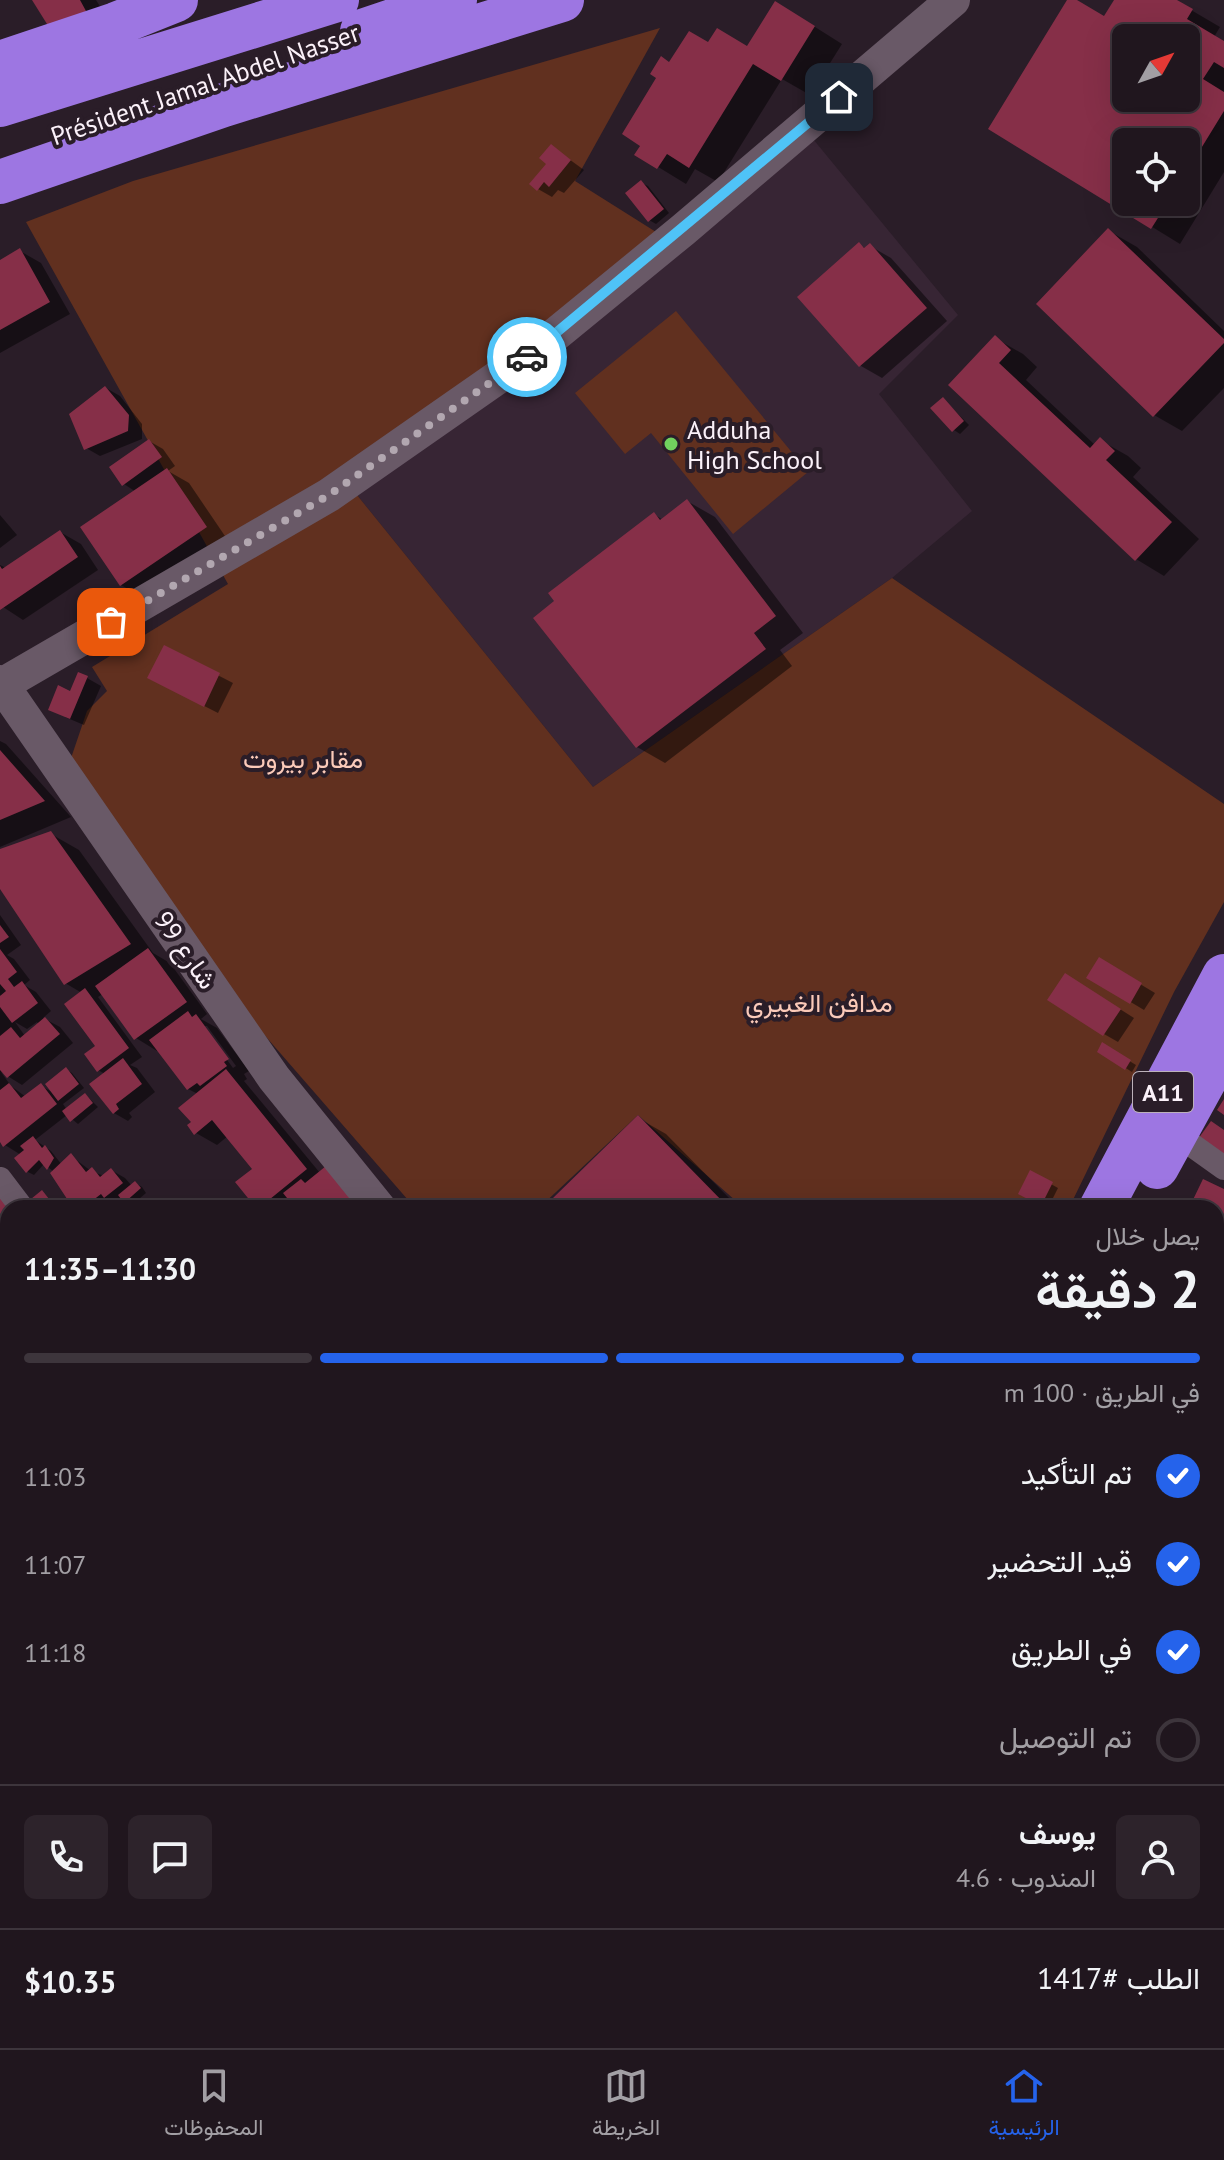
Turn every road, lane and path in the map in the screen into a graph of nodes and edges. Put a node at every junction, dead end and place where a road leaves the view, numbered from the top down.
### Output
1 (176, 0) edge
2 (337, 0) edge
3 (455, 0) edge
4 (562, 0) edge
5 (934, 0) edge
6 (953, 0) edge
7 (107, 12) edge
8 (906, 40) junction
9 (0, 63) edge
10 (0, 105) edge
11 (0, 154) edge
12 (0, 182) edge
13 (1, 684) edge
14 (1224, 976) edge
15 (1224, 1045) edge
16 (1175, 1133) junction
17 (1224, 1168) edge
18 (0, 1179) edge
19 (16, 1200) edge
20 (373, 1200) edge
21 (1105, 1200) edge
22 (1139, 1200) edge

1 - 7 highway
2 - 10 highway, Président Jamal Abdel Nasser
3 - 11 highway, Président Jamal Abdel Nasser
4 - 12 highway
5 - 8 street
6 - 8 street
7 - 9 highway
8 - 13 street
13 - 20 street, شارع 99
14 - 21 highway, A11
15 - 16 highway, A11
16 - 17 street
16 - 22 highway, A11
18 - 19 street

